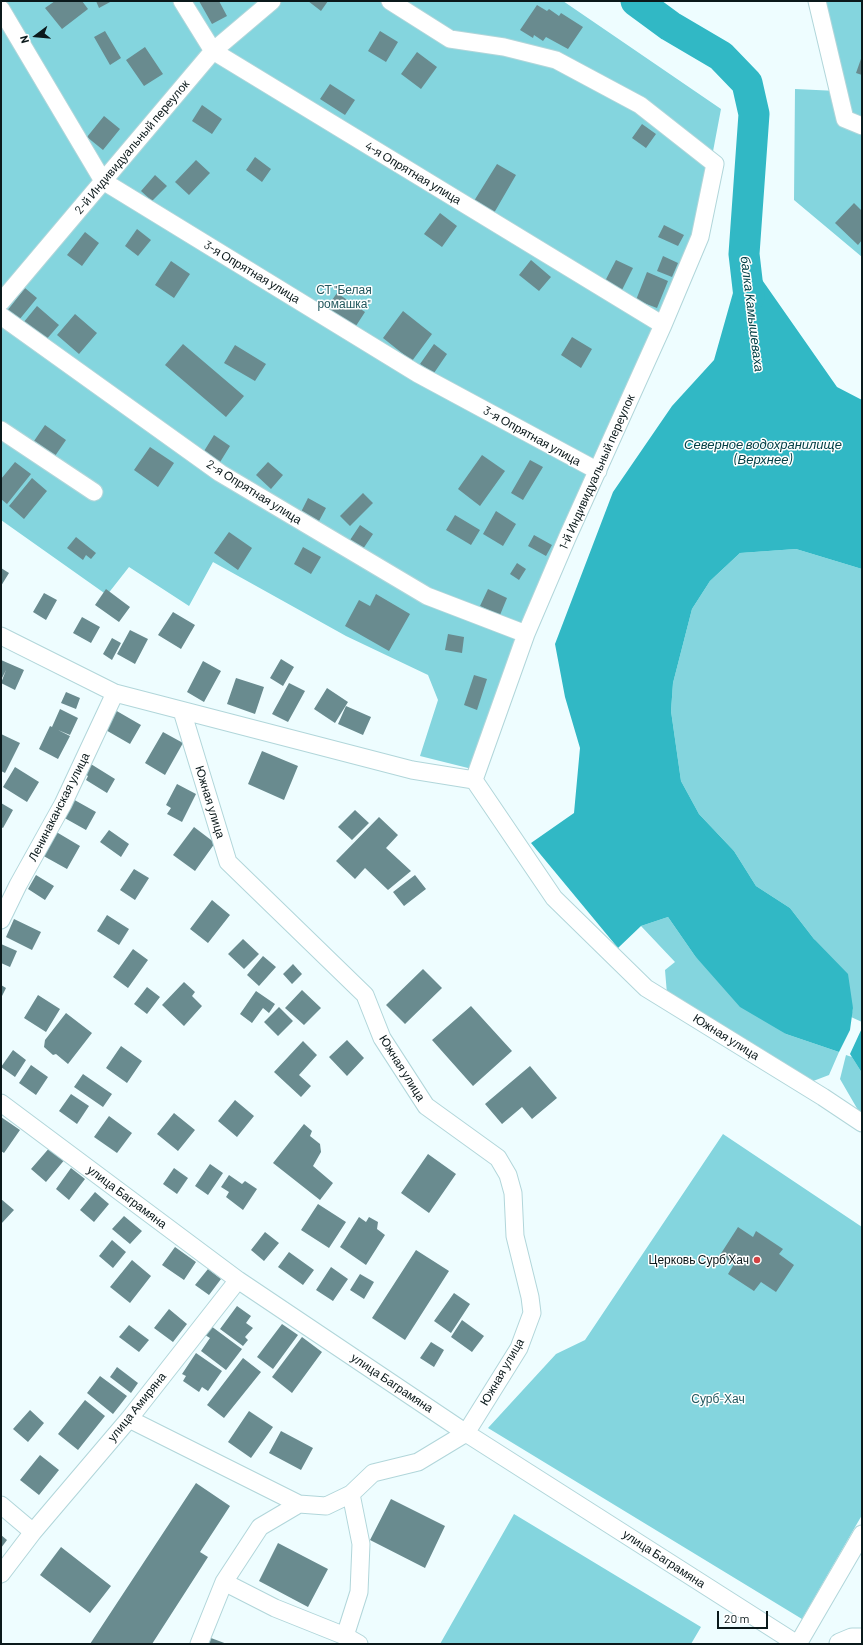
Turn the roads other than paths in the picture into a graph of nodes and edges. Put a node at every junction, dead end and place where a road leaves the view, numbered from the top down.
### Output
1 (182, 1) edge
2 (272, 1) edge
3 (390, 1) edge
4 (817, 1) edge
5 (1, 9) edge
6 (213, 51) junction
7 (862, 126) edge
8 (103, 181) junction
9 (1, 302) edge
10 (1, 316) edge
11 (663, 325) junction
12 (1, 430) edge
13 (598, 471) junction
14 (94, 492) dead end
15 (526, 634) junction
16 (1, 636) edge
17 (115, 692) junction
18 (182, 711) junction
19 (474, 780) junction
20 (1, 920) edge
21 (1, 1103) edge
22 (862, 1124) edge
23 (238, 1280) junction
24 (129, 1419) junction
25 (466, 1433) junction
26 (351, 1494) junction
27 (299, 1504) junction
28 (1, 1505) edge
29 (33, 1532) junction
30 (862, 1534) edge
31 (1, 1574) edge
32 (224, 1582) junction
33 (862, 1639) edge
34 (352, 1640) edge
35 (199, 1644) edge
36 (798, 1644) edge
37 (840, 1644) edge

1 - 6 street, 4-я Опрятная улица
2 - 6 street, 2-й Индивидуальный переулок
3 - 11 street, 1-й Индивидуальный переулок
4 - 7 street
5 - 8 street, 3-я Опрятная улица
6 - 8 street, 2-й Индивидуальный переулок
6 - 11 street, 4-я Опрятная улица
8 - 9 street, 2-й Индивидуальный переулок
8 - 13 street, 3-я Опрятная улица
10 - 15 street, 2-я Опрятная улица
11 - 13 street, 1-й Индивидуальный переулок
12 - 14 street
13 - 15 street, 1-й Индивидуальный переулок
15 - 19 street, 1-й Индивидуальный переулок
16 - 17 street
17 - 18 street
17 - 20 street, Ленинаканская улица
18 - 19 street
18 - 25 street, Южная улица
19 - 22 street, Южная улица
21 - 23 street, улица Баграмяна
23 - 24 street, улица Амиряна
23 - 25 street, улица Баграмяна
24 - 27 street
24 - 29 street, улица Амиряна
25 - 26 street
25 - 36 street, улица Баграмяна
26 - 27 street
26 - 34 street
27 - 32 street
28 - 29 street
29 - 31 street, улица Амиряна
30 - 36 street
32 - 34 street
32 - 35 street
33 - 37 street

